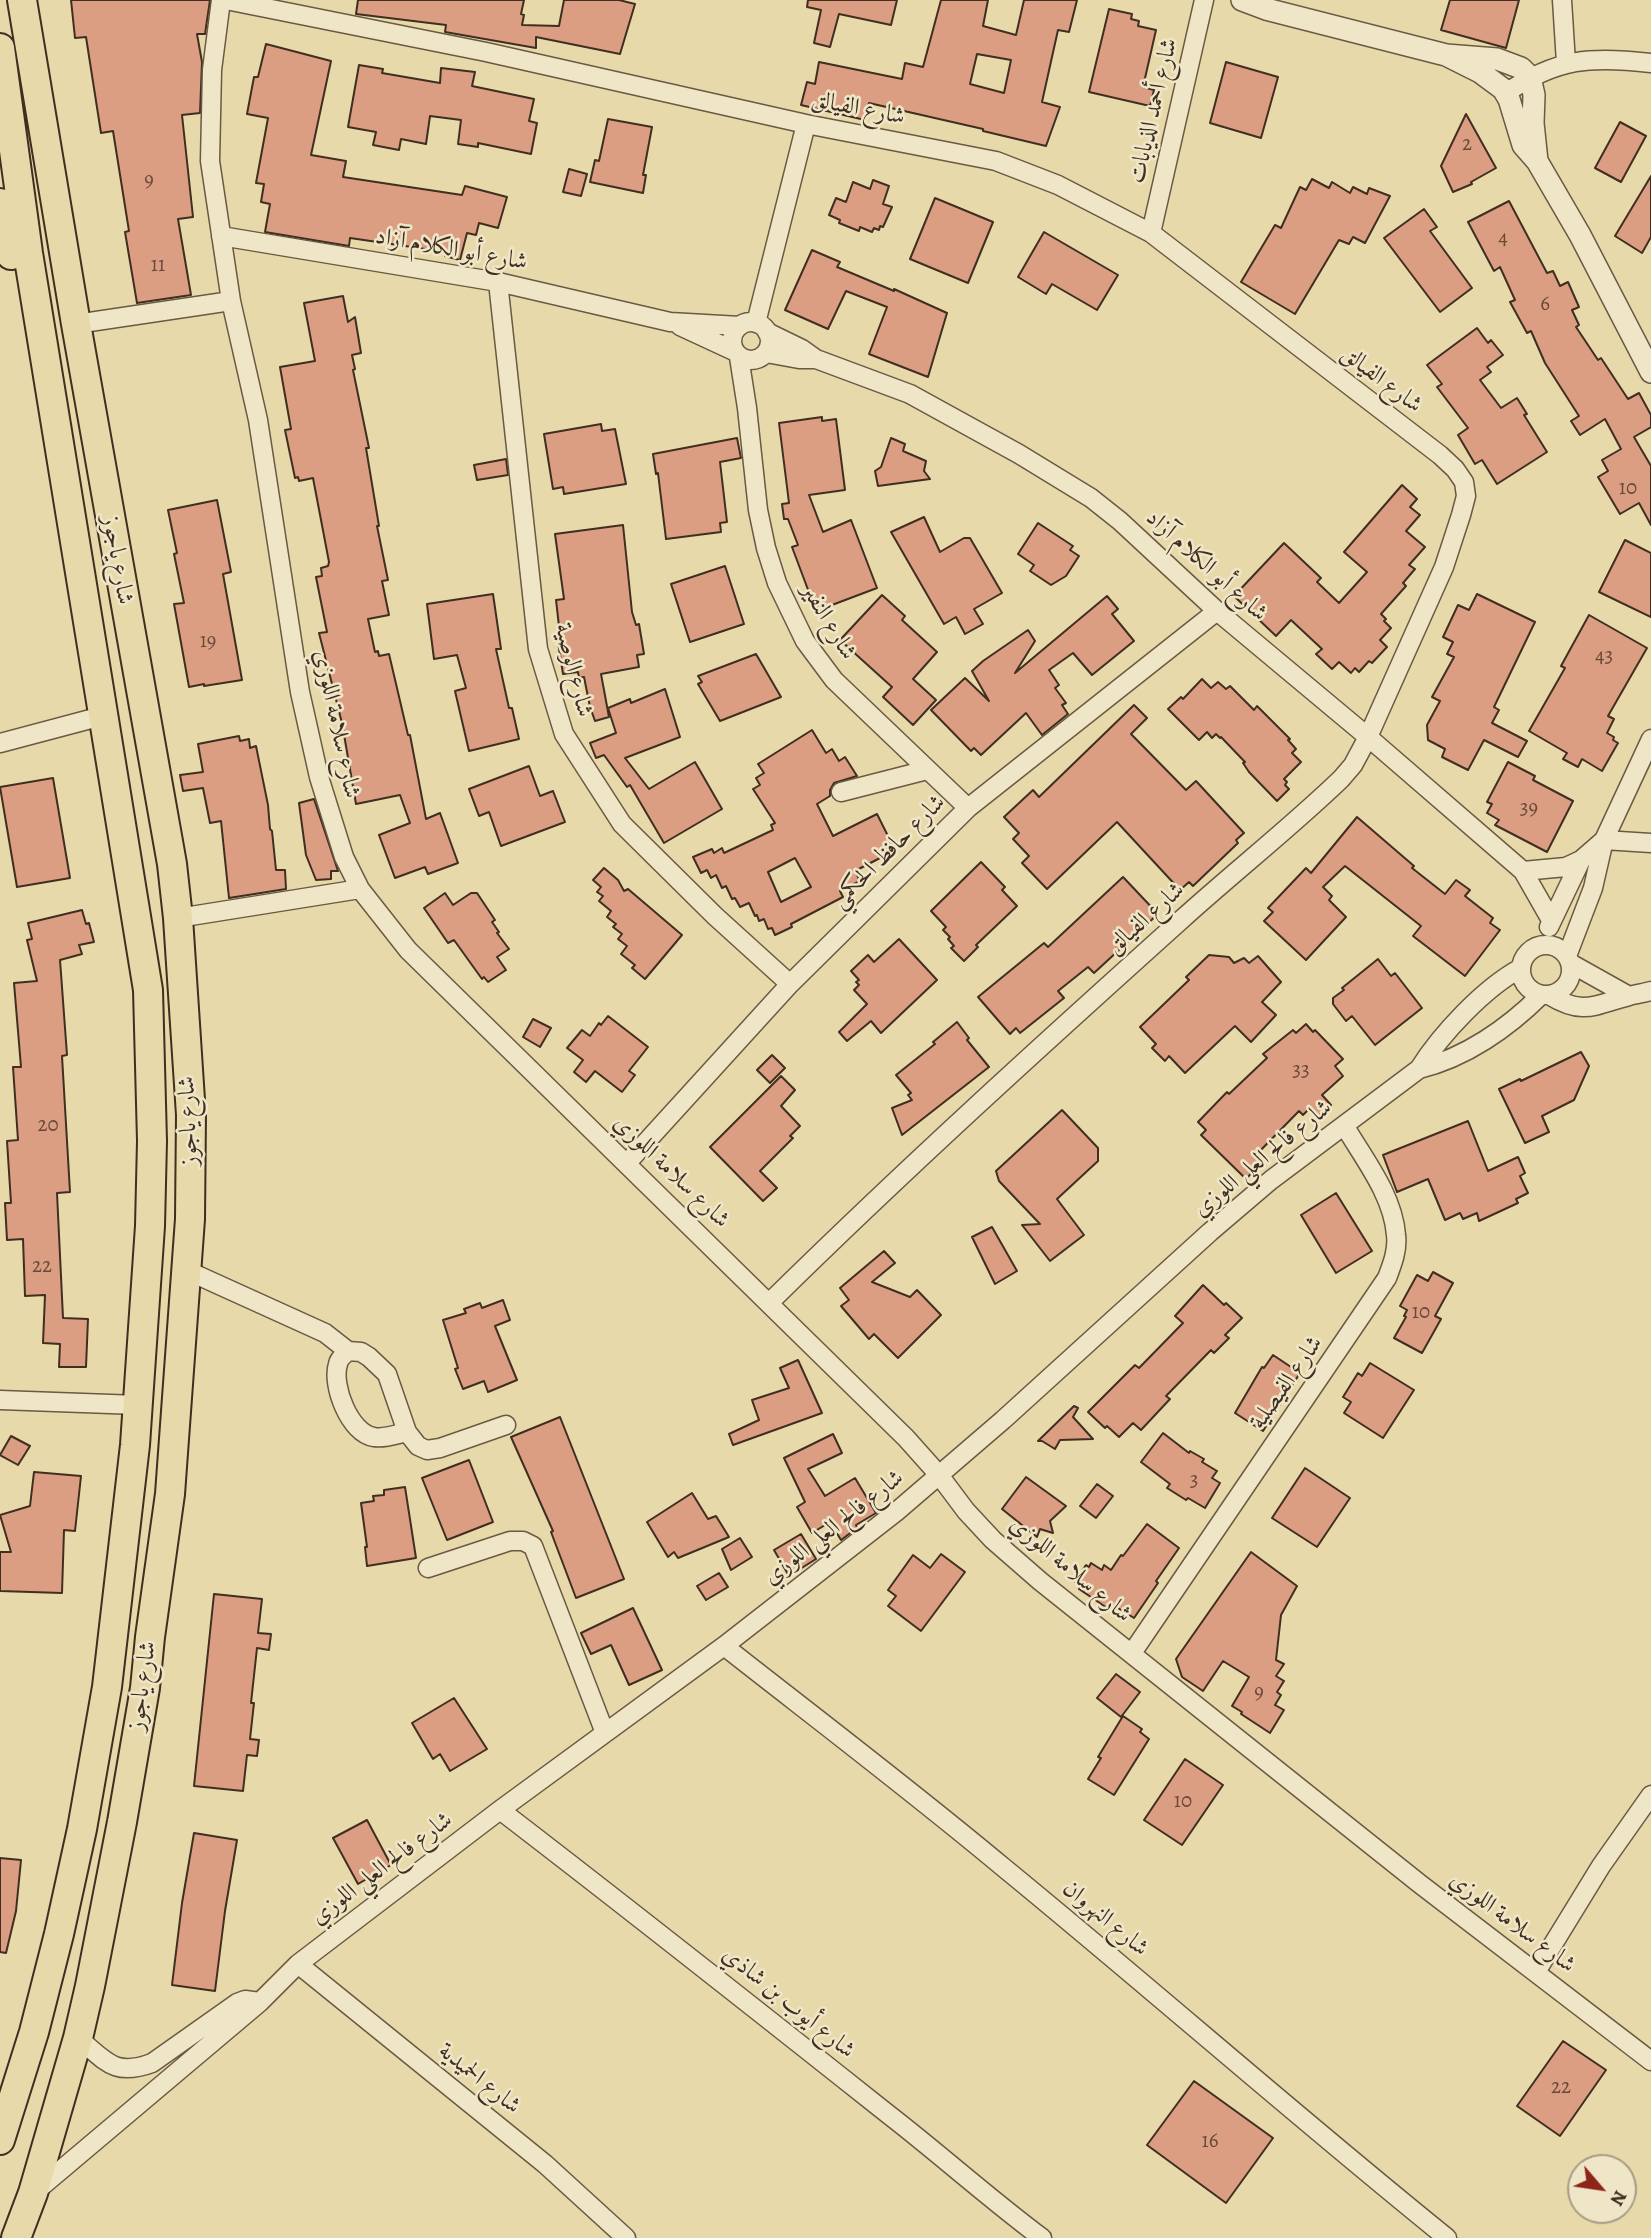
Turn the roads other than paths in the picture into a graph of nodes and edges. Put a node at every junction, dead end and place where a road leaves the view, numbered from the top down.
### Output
1 (22, 0) edge
2 (224, 0) edge
3 (1204, 0) edge
4 (1242, 0) edge
5 (1562, 0) edge
6 (0, 48) edge
7 (1446, 55) junction
8 (1566, 63) junction
9 (1651, 64) edge
10 (1529, 75) junction
11 (1506, 93) junction
12 (806, 124) junction
13 (1537, 160) junction
14 (0, 203) edge
15 (1151, 233) junction
16 (221, 236) junction
17 (498, 282) junction
18 (231, 301) junction
19 (670, 322) junction
20 (76, 324) junction
21 (754, 327) junction
22 (737, 354) junction
23 (763, 355) junction
24 (816, 359) junction
25 (1651, 372) edge
26 (747, 408) junction
27 (60, 451) junction
28 (1217, 611) junction
29 (102, 716) junction
30 (1368, 737) junction
31 (1651, 739) edge
32 (0, 743) edge
33 (928, 770) junction
34 (841, 792) dead end
35 (968, 808) junction
36 (1604, 840) junction
37 (1651, 843) edge
38 (1580, 860) junction
39 (1523, 871) junction
40 (360, 889) junction
41 (177, 918) junction
42 (1551, 920) junction
43 (1542, 946) junction
44 (1569, 960) junction
45 (1521, 968) junction
46 (790, 984) junction
47 (1651, 991) edge
48 (1545, 995) junction
49 (1629, 996) junction
50 (1419, 1069) junction
51 (1343, 1125) junction
52 (627, 1163) junction
53 (187, 1270) junction
54 (769, 1303) junction
55 (348, 1351) junction
56 (0, 1400) edge
57 (138, 1405) junction
58 (506, 1425) dead end
59 (407, 1432) junction
60 (939, 1475) junction
61 (428, 1568) dead end
62 (724, 1646) junction
63 (1132, 1653) junction
64 (605, 1733) junction
65 (1651, 1795) edge
66 (500, 1810) junction
67 (298, 1964) junction
68 (1536, 1972) junction
69 (260, 2001) junction
70 (78, 2038) junction
71 (1651, 2060) edge
72 (0, 2140) edge
73 (33, 2193) junction
74 (16, 2238) edge
75 (626, 2238) edge
76 (1042, 2238) edge
77 (1447, 2238) edge

1 - 20 main road, شارع ياجوز
2 - 12 street, شارع الفيالق
2 - 16 street, شارع سلامة اللوزي
3 - 15 street, شارع أحمد الذيابات
4 - 7 street
5 - 8 street
6 - 27 main road, شارع ياجوز
7 - 10 street
7 - 11 street
8 - 9 street
8 - 10 street
10 - 11 street
10 - 13 street
11 - 13 street
12 - 15 street, شارع الفيالق
12 - 21 street
13 - 25 street
14 - 27 main road
15 - 30 street, شارع الفيالق
16 - 17 street, شارع أبو الكلام آزاد
16 - 18 street, شارع سلامة اللوزي
17 - 19 street, شارع أبو الكلام آزاد
17 - 46 street, شارع الوصية
18 - 20 street
18 - 40 street, شارع سلامة اللوزي
19 - 21 street, شارع أبو الكلام آزاد
19 - 22 street, شارع أبو الكلام آزاد
20 - 41 main road, شارع ياجوز
21 - 22 street
21 - 23 street
21 - 24 street, شارع أبو الكلام آزاد
22 - 23 street
22 - 26 street, شارع النفير
23 - 24 street, شارع أبو الكلام آزاد
23 - 26 street, شارع النفير
24 - 28 street, شارع أبو الكلام آزاد
26 - 33 street, شارع النفير
27 - 29 main road, شارع ياجوز
28 - 30 street, شارع أبو الكلام آزاد
28 - 35 street, شارع حافظ الحكمي
29 - 32 street
29 - 57 main road, شارع ياجوز
30 - 39 street, شارع أبو الكلام آزاد
30 - 54 street, شارع الفيالق
31 - 36 street
33 - 34 street
33 - 35 street, شارع النفير
35 - 46 street, شارع حافظ الحكمي
36 - 37 street
36 - 38 street
36 - 44 street
38 - 39 street
38 - 42 street
39 - 42 street, شارع أبو الكلام آزاد
40 - 41 street
40 - 52 street, شارع سلامة اللوزي
41 - 53 main road, شارع ياجوز
42 - 43 street
43 - 44 street
43 - 45 street
44 - 48 street
44 - 49 street
45 - 48 street
45 - 50 street, شارع فالح العلي اللوزي
46 - 52 street, شارع حافظ الحكمي
47 - 49 street
48 - 49 street
48 - 50 street, شارع فالح العلي اللوزي
50 - 51 street, شارع فالح العلي اللوزي
51 - 60 street, شارع فالح العلي اللوزي
51 - 63 street, شارع الفيصلية
52 - 54 street, شارع سلامة اللوزي
53 - 55 street
53 - 70 main road, شارع ياجوز
54 - 60 street, شارع سلامة اللوزي
55 - 59 street
55 - 59 street
56 - 57 street
57 - 72 main road, شارع ياجوز
58 - 59 street
60 - 62 street, شارع فالح العلي اللوزي
60 - 63 street, شارع سلامة اللوزي
61 - 64 street
62 - 64 street, شارع فالح العلي اللوزي
62 - 77 street, شارع النهروان
63 - 68 street, شارع سلامة اللوزي
64 - 66 street, شارع فالح العلي اللوزي
65 - 68 street
66 - 67 street, شارع فالح العلي اللوزي
66 - 76 street, شارع أيوب بن شاذي
67 - 69 street, شارع فالح العلي اللوزي
67 - 75 street, شارع الحميدية
68 - 71 street, شارع سلامة اللوزي
69 - 70 street, شارع فالح العلي اللوزي
69 - 73 street, شارع فالح العلي اللوزي
70 - 73 main road, شارع ياجوز
73 - 74 main road, شارع ياجوز

